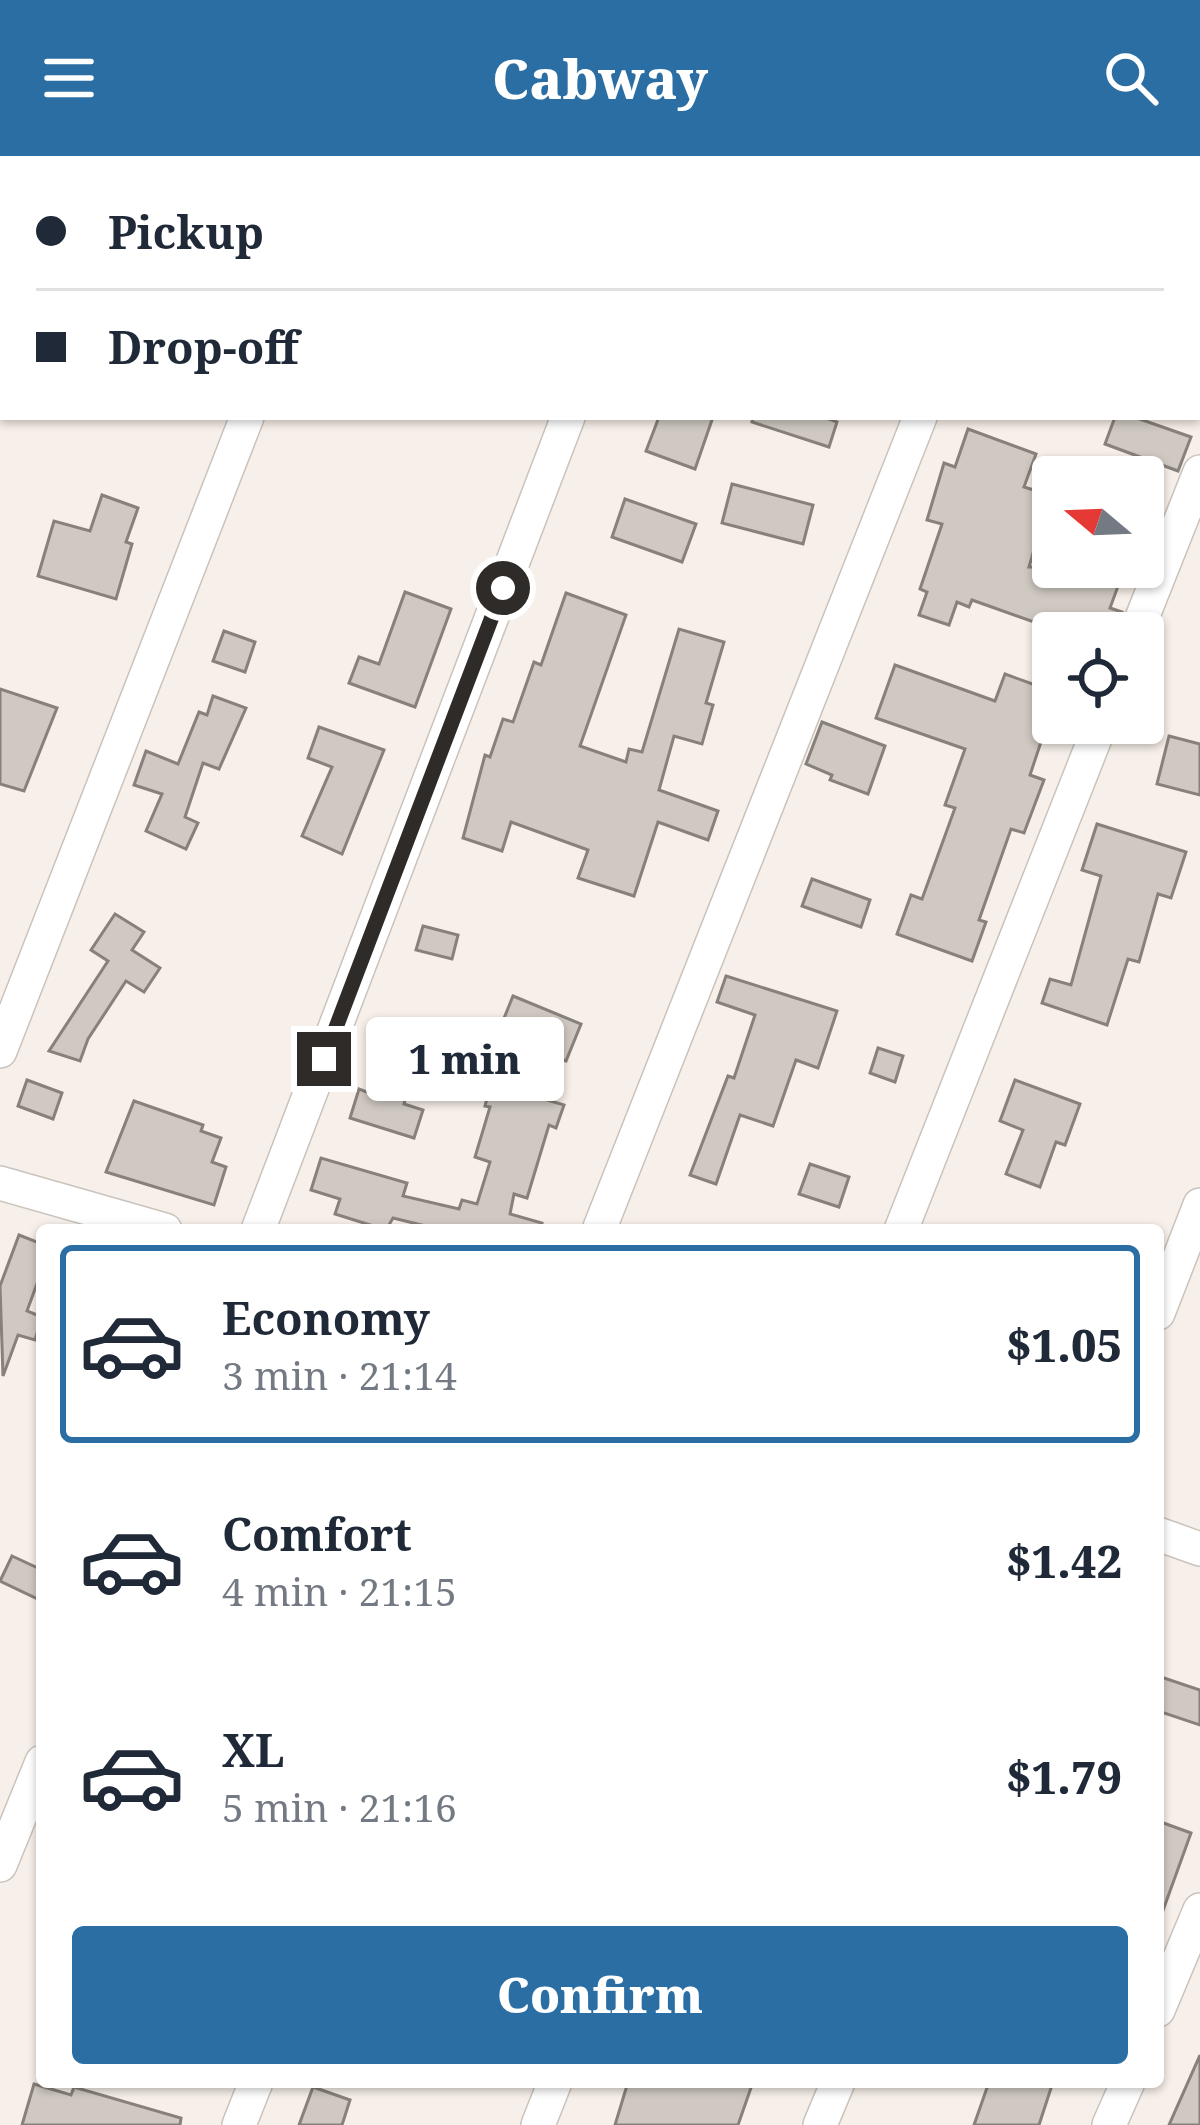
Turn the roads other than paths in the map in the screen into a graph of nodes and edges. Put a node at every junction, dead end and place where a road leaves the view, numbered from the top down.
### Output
1 (246, 420) edge
2 (567, 420) edge
3 (919, 420) edge
4 (1200, 472) edge
5 (1144, 612) edge
6 (1093, 744) edge
7 (0, 1051) edge
8 (0, 1183) edge
9 (1200, 1205) edge
10 (144, 1224) edge
11 (260, 1224) edge
12 (601, 1224) edge
13 (903, 1224) edge
14 (1164, 1298) edge
15 (1164, 1536) edge
16 (1200, 1549) edge
17 (36, 1777) edge
18 (0, 1865) edge
19 (1200, 1910) edge
20 (1164, 1996) edge
21 (254, 2088) edge
22 (553, 2088) edge
23 (835, 2088) edge
24 (1125, 2088) edge
25 (239, 2125) edge
26 (538, 2125) edge
27 (820, 2125) edge
28 (1109, 2125) edge

1 - 7 street
2 - 11 street
3 - 12 street
4 - 5 street
6 - 13 street
8 - 10 street
9 - 14 street
15 - 16 street
17 - 18 street
19 - 20 street
21 - 25 street
22 - 26 street
23 - 27 street
24 - 28 street

